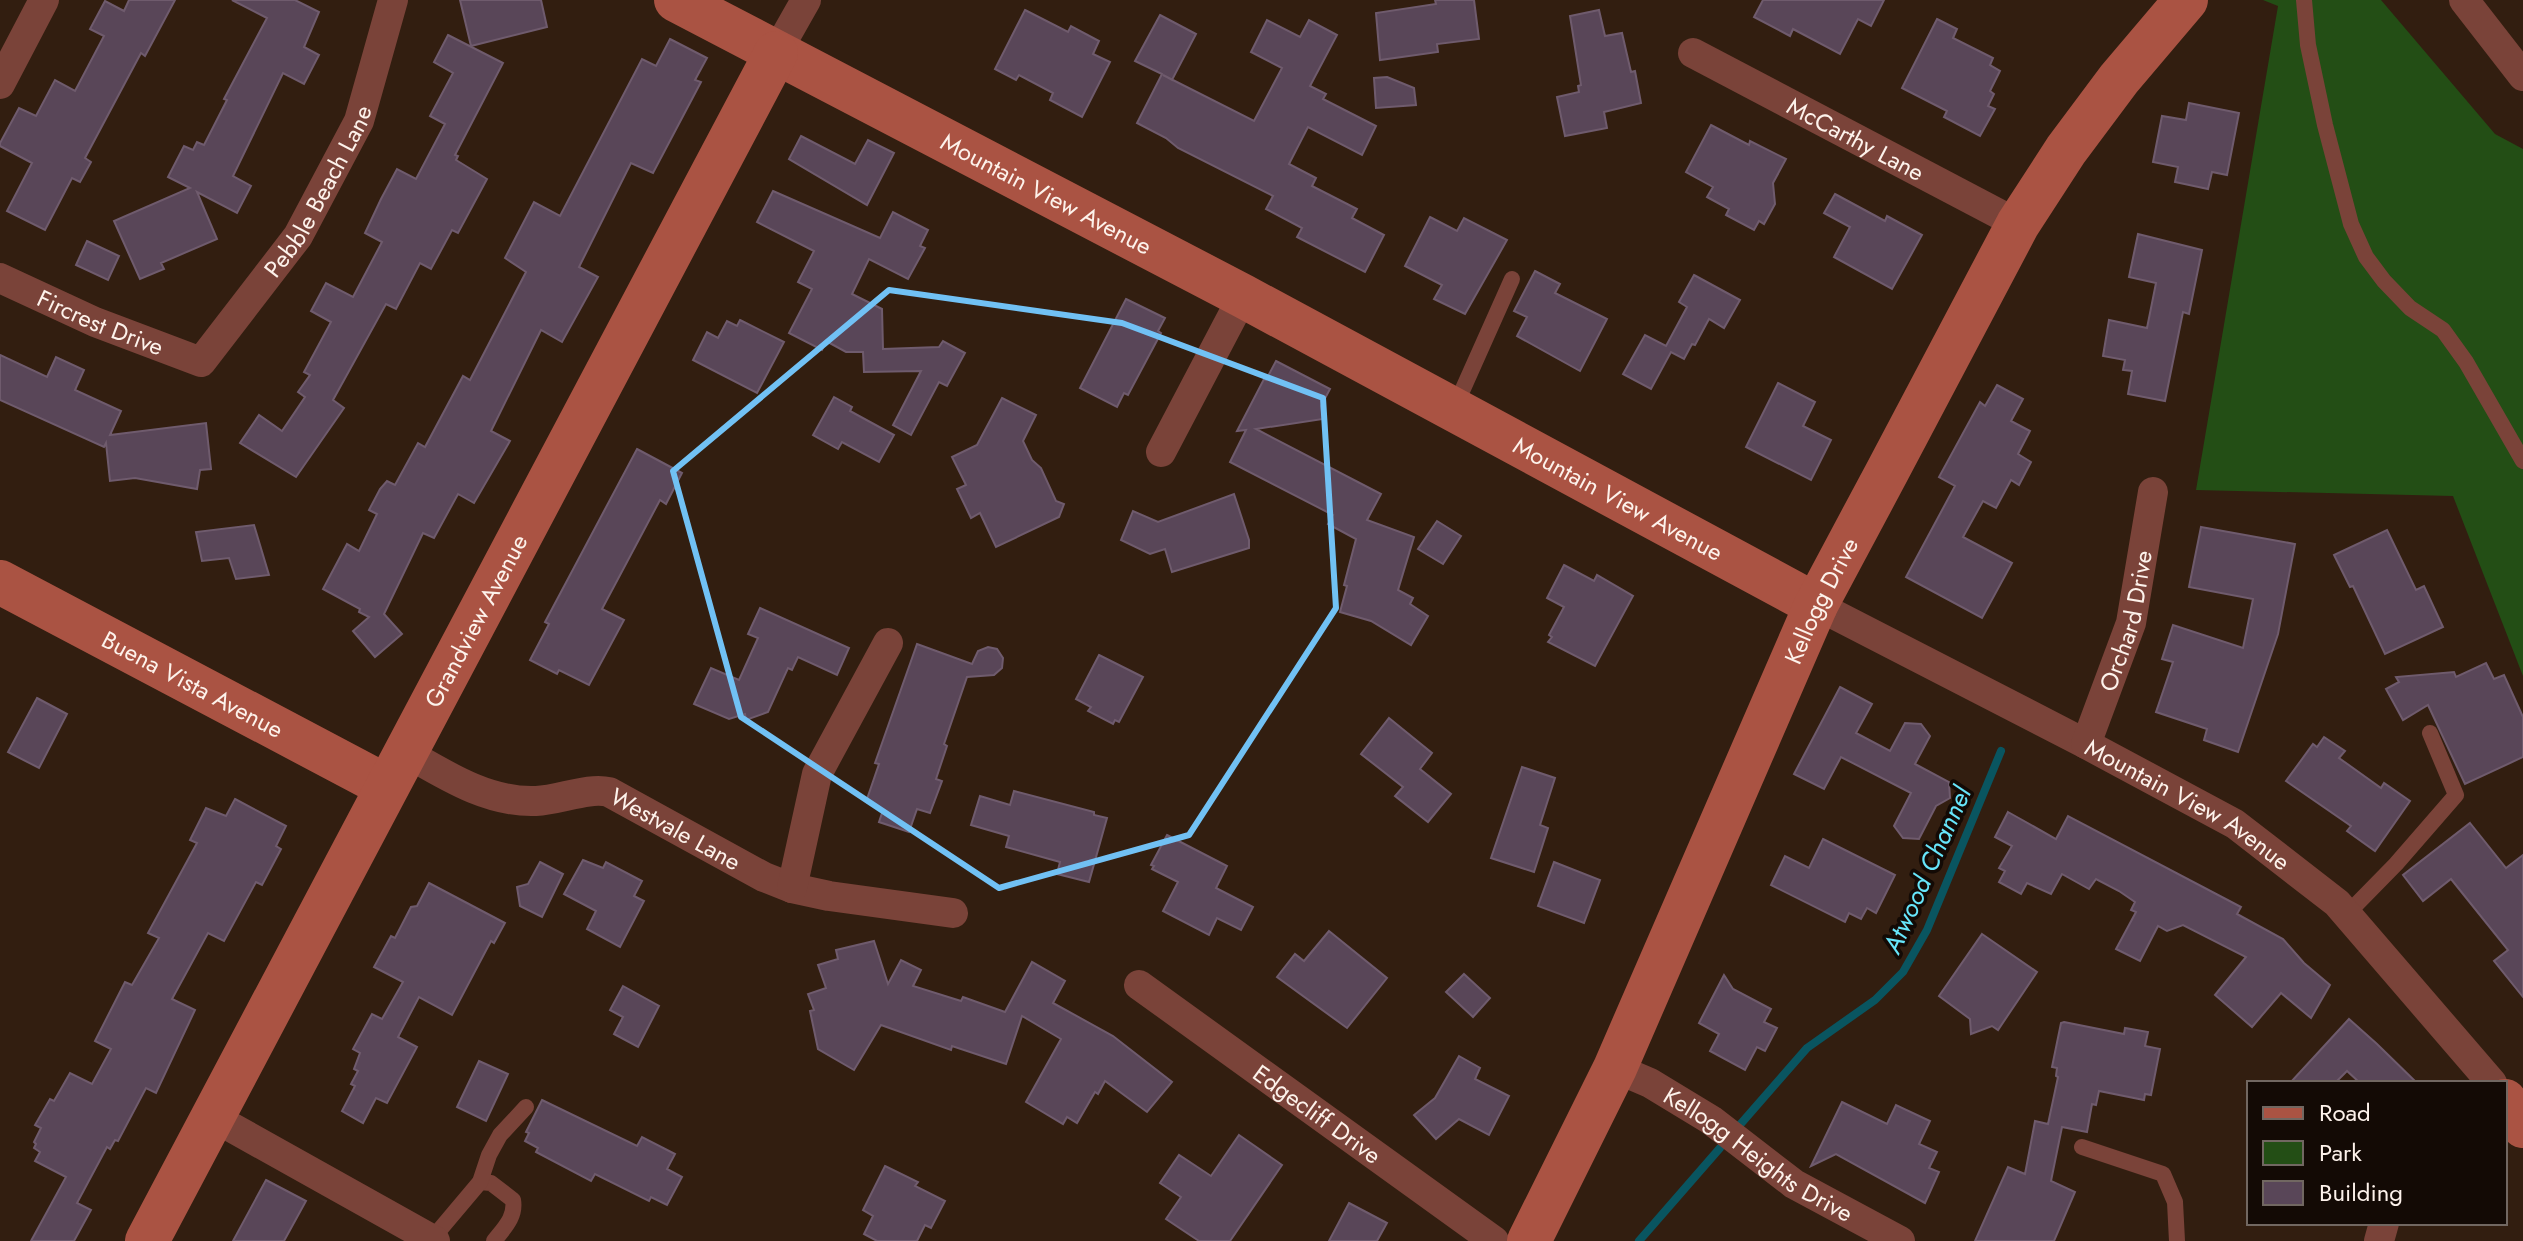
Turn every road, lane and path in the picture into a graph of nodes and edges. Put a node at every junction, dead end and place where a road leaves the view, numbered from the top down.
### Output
1 (44, 0) edge
2 (393, 0) edge
3 (676, 0) edge
4 (806, 0) edge
5 (2186, 0) edge
6 (2304, 0) edge
7 (2464, 0) edge
8 (776, 53) junction
9 (1693, 53) dead end
10 (2523, 76) edge
11 (0, 84) edge
12 (2018, 224) junction
13 (0, 278) edge
14 (1512, 279) dead end
15 (1243, 296) junction
16 (201, 362) joint
17 (1454, 409) junction
18 (1161, 452) dead end
19 (2523, 461) edge
20 (2153, 492) dead end
21 (0, 582) edge
22 (1816, 605) junction
23 (888, 643) dead end
24 (2430, 733) dead end
25 (2086, 744) junction
26 (396, 769) junction
27 (792, 888) junction
28 (953, 913) dead end
29 (2347, 914) junction
30 (1139, 985) dead end
31 (1615, 1068) junction
32 (2490, 1081) edge
33 (2507, 1104) edge
34 (526, 1107) dead end
35 (213, 1117) junction
36 (2523, 1126) edge
37 (2082, 1147) dead end
38 (480, 1182) junction
39 (433, 1240) edge
40 (147, 1241) edge
41 (494, 1241) edge
42 (1494, 1241) edge
43 (1529, 1241) edge
44 (1900, 1241) edge
45 (2177, 1241) edge

1 - 11 street
2 - 16 street, Pebble Beach Lane
3 - 8 street, Mountain View Avenue
4 - 8 street, Grandview Avenue
5 - 12 street, Kellogg Drive
6 - 19 lane
7 - 10 street
8 - 15 street, Mountain View Avenue
8 - 26 street, Grandview Avenue
9 - 12 street, McCarthy Lane
12 - 22 street, Kellogg Drive
13 - 16 street, Fircrest Drive
14 - 17 lane
15 - 17 street, Mountain View Avenue
15 - 18 street
17 - 22 street, Mountain View Avenue
20 - 25 street, Orchard Drive
21 - 26 street, Buena Vista Avenue
22 - 25 street, Mountain View Avenue
22 - 31 street, Kellogg Drive
23 - 27 street
24 - 29 lane
25 - 29 street, Mountain View Avenue
26 - 27 street, Westvale Lane
26 - 35 street, Grandview Avenue
27 - 28 street, Westvale Lane
29 - 32 street, Mountain View Avenue
30 - 42 street, Edgecliff Drive
31 - 43 street, Kellogg Drive
31 - 44 street, Kellogg Heights Drive
33 - 36 street
34 - 38 lane
35 - 39 street
35 - 40 street, Grandview Avenue
37 - 45 lane
38 - 39 lane
38 - 41 lane

